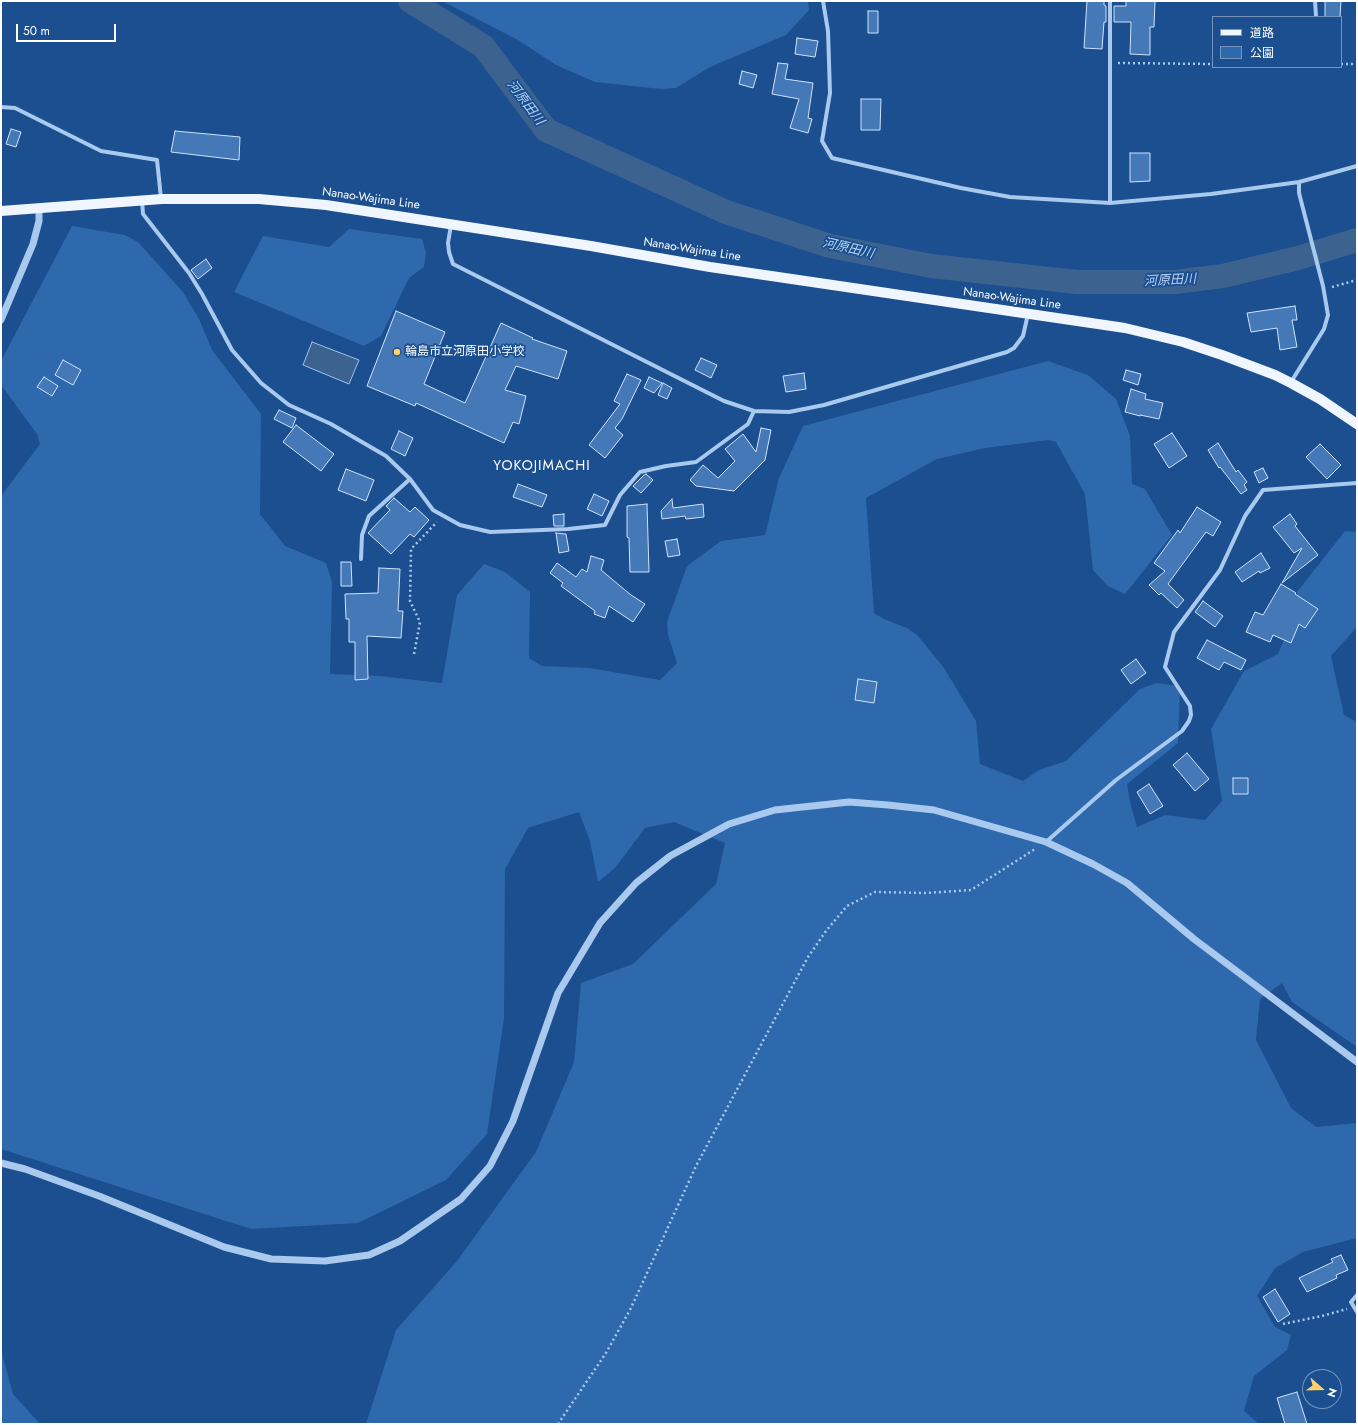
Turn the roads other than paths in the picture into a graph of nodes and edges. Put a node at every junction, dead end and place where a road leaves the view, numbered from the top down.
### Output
1 (823, 1) edge
2 (1110, 1) edge
3 (1315, 1) edge
4 (1316, 16) dead end
5 (1, 107) edge
6 (1357, 166) edge
7 (1299, 182) junction
8 (162, 199) junction
9 (142, 200) junction
10 (1110, 203) junction
11 (39, 209) junction
12 (1, 211) edge
13 (451, 225) junction
14 (1028, 314) junction
15 (1, 320) edge
16 (1291, 383) junction
17 (754, 410) junction
18 (1357, 424) edge
19 (410, 479) junction
20 (1357, 483) edge
21 (361, 559) dead end
22 (1046, 842) junction
23 (1357, 1062) edge
24 (1, 1163) edge
25 (1357, 1295) edge
26 (1357, 1312) edge

1 - 10 street
2 - 10 street
3 - 4 street
5 - 8 street
6 - 7 street
7 - 10 street
7 - 16 street
8 - 9 main road, Nanao-Wajima Line
8 - 13 main road, Nanao-Wajima Line
9 - 11 main road, Nanao-Wajima Line
9 - 19 street
11 - 12 main road, Nanao-Wajima Line
11 - 15 street
13 - 14 main road, Nanao-Wajima Line
13 - 17 street
14 - 16 main road, Nanao-Wajima Line
14 - 17 street
16 - 18 main road, Nanao-Wajima Line
17 - 19 street
19 - 21 street
20 - 22 street
22 - 23 street
22 - 24 street
25 - 26 street

